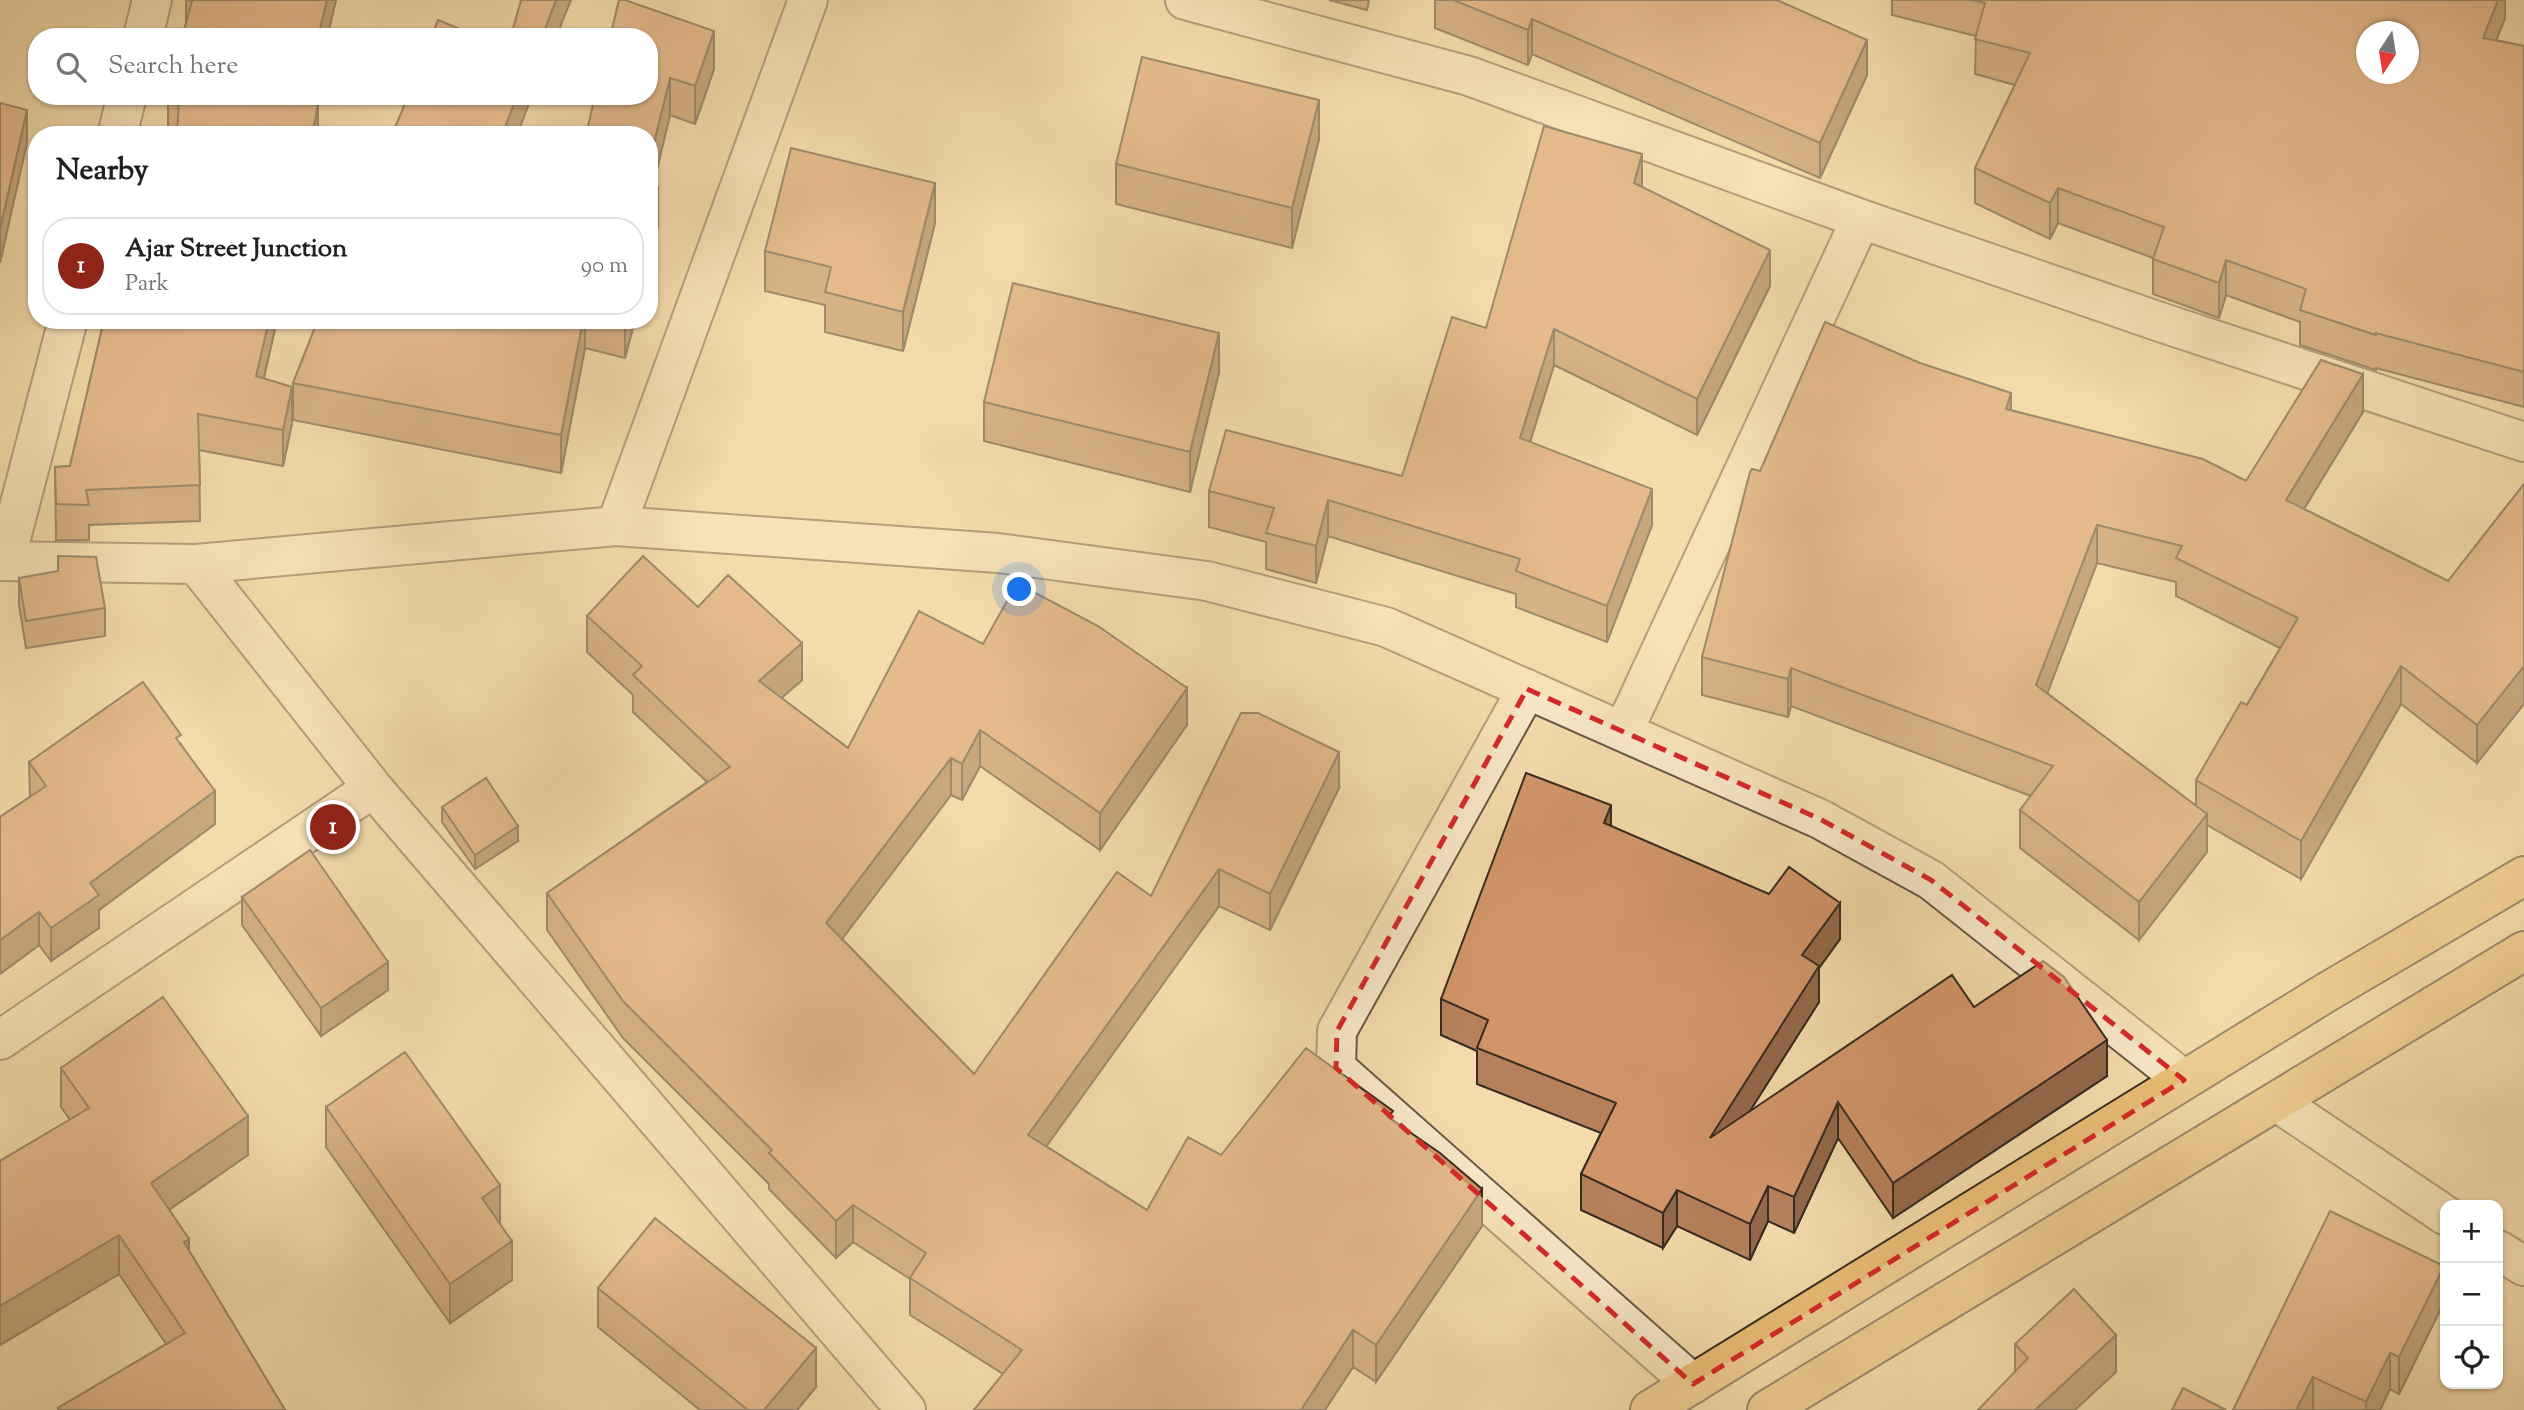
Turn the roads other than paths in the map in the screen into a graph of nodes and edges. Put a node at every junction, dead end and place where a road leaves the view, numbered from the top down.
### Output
1 (152, 0) edge
2 (808, 0) edge
3 (1185, 0) edge
4 (145, 28) edge
5 (125, 105) edge
6 (119, 126) edge
7 (1861, 219) junction
8 (66, 329) edge
9 (2524, 442) edge
10 (616, 526) junction
11 (3, 561) edge
12 (196, 564) junction
13 (1527, 689) junction
14 (1623, 732) junction
15 (373, 788) junction
16 (2524, 876) edge
17 (2524, 950) edge
18 (0, 1040) edge
19 (2184, 1080) junction
20 (2277, 1102) junction
21 (2440, 1212) edge
22 (2503, 1253) edge
23 (2524, 1266) edge
24 (1693, 1384) junction
25 (906, 1410) edge
26 (1650, 1410) edge
27 (1767, 1410) edge

1 - 4 street
2 - 10 street
3 - 7 street
5 - 6 street
7 - 9 street
7 - 14 street
8 - 11 street
10 - 12 street
10 - 13 street
11 - 12 street
12 - 15 street
13 - 14 street
13 - 24 street
14 - 19 street
15 - 18 street
15 - 25 street
16 - 19 main road
17 - 20 main road
19 - 24 main road
20 - 21 street
20 - 27 main road
22 - 23 street
24 - 26 main road

